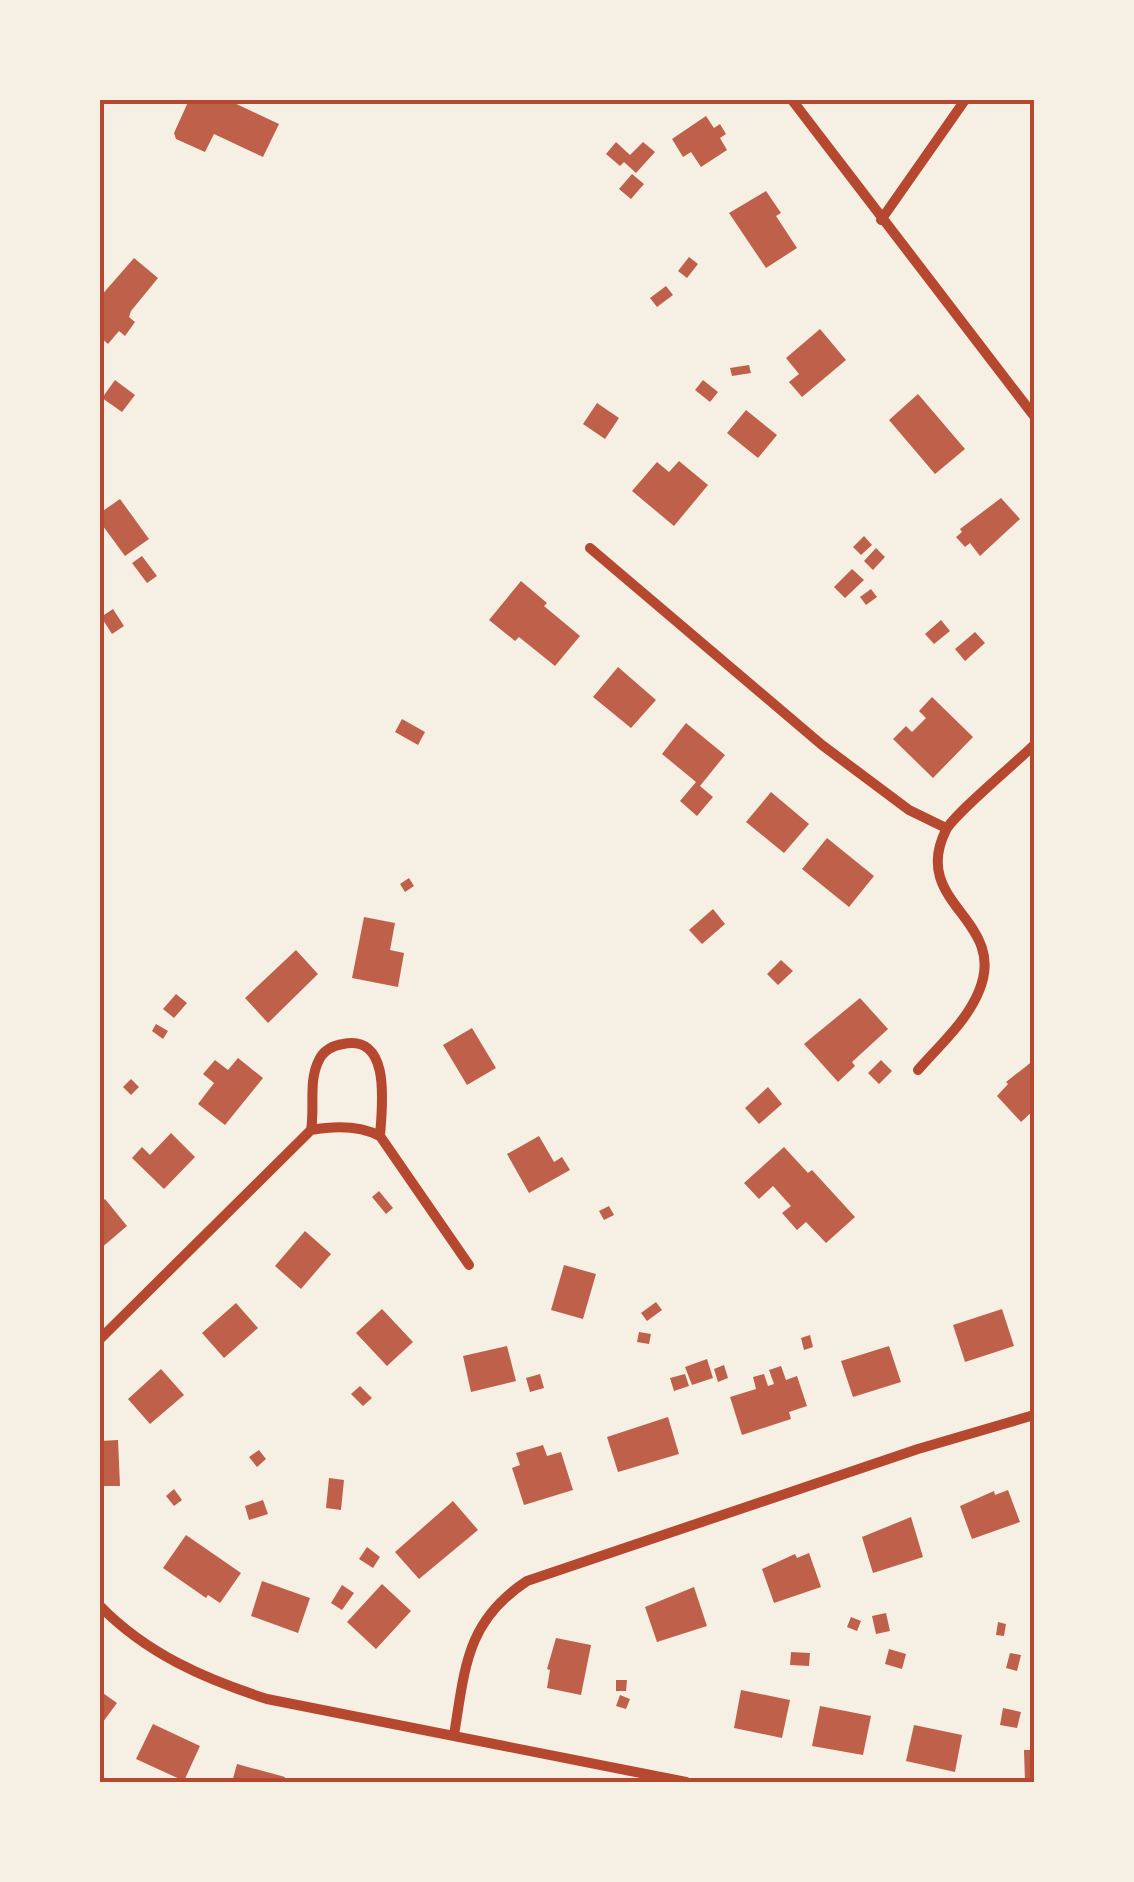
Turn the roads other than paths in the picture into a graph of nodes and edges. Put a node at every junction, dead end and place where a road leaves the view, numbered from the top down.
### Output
1 (792, 100) edge
2 (965, 100) edge
3 (881, 220) junction
4 (1034, 416) edge
5 (590, 548) dead end
6 (1034, 745) edge
7 (946, 828) junction
8 (918, 1070) dead end
9 (311, 1130) junction
10 (380, 1136) junction
11 (469, 1264) dead end
12 (100, 1339) edge
13 (1034, 1415) edge
14 (100, 1606) edge
15 (454, 1735) junction
16 (686, 1782) edge

1 - 3 street
2 - 3 street
3 - 4 street
5 - 7 street
6 - 7 street
7 - 8 street
9 - 10 street
9 - 10 street
9 - 12 street
10 - 11 street
13 - 15 street
14 - 15 street
15 - 16 street

